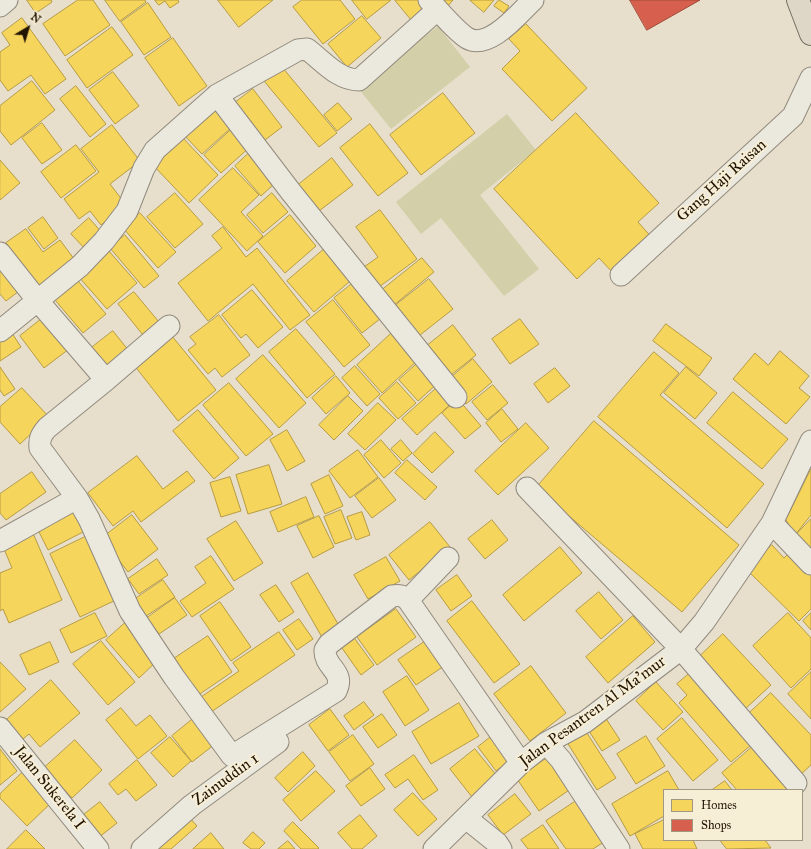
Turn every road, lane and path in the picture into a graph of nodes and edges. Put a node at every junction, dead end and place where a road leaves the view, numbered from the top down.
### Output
1 (7, 0) edge
2 (533, 0) edge
3 (798, 0) edge
4 (433, 5) edge
5 (0, 6) edge
6 (811, 34) edge
7 (811, 78) edge
8 (217, 95) junction
9 (0, 253) edge
10 (621, 275) dead end
11 (38, 301) junction
12 (169, 326) dead end
13 (0, 331) edge
14 (106, 380) junction
15 (456, 397) dead end
16 (811, 441) edge
17 (527, 488) dead end
18 (77, 498) junction
19 (772, 523) junction
20 (0, 542) edge
21 (448, 558) dead end
22 (811, 564) edge
23 (408, 600) junction
24 (681, 649) junction
25 (305, 710) junction
26 (0, 728) edge
27 (546, 743) junction
28 (521, 763) junction
29 (796, 783) dead end
30 (466, 818) junction
31 (614, 847) edge
32 (98, 849) edge
33 (142, 849) edge
34 (434, 849) edge
35 (501, 849) edge

1 - 5 street
2 - 4 street
3 - 6 main road
4 - 8 street
7 - 10 street, Gang Haji Raisan
8 - 11 street
8 - 15 street
9 - 11 street
11 - 13 street
11 - 14 street
12 - 14 street
14 - 18 street
16 - 19 street, Jalan Pesantren Al Ma'mur
17 - 24 street
18 - 20 street
18 - 25 street, Zainuddin 1
19 - 22 street
19 - 24 street, Jalan Pesantren Al Ma'mur
21 - 23 street
23 - 25 street, Zainuddin 1
23 - 28 street
24 - 27 street, Jalan Pesantren Al Ma'mur
24 - 29 street
25 - 33 street, Zainuddin 1
26 - 32 street, Jalan Sukerela I
27 - 28 street, Jalan Pesantren Al Ma'mur
27 - 31 street
28 - 30 street, Jalan Pesantren Al Ma'mur
30 - 34 street, Jalan Pesantren Al Ma'mur
30 - 35 street

